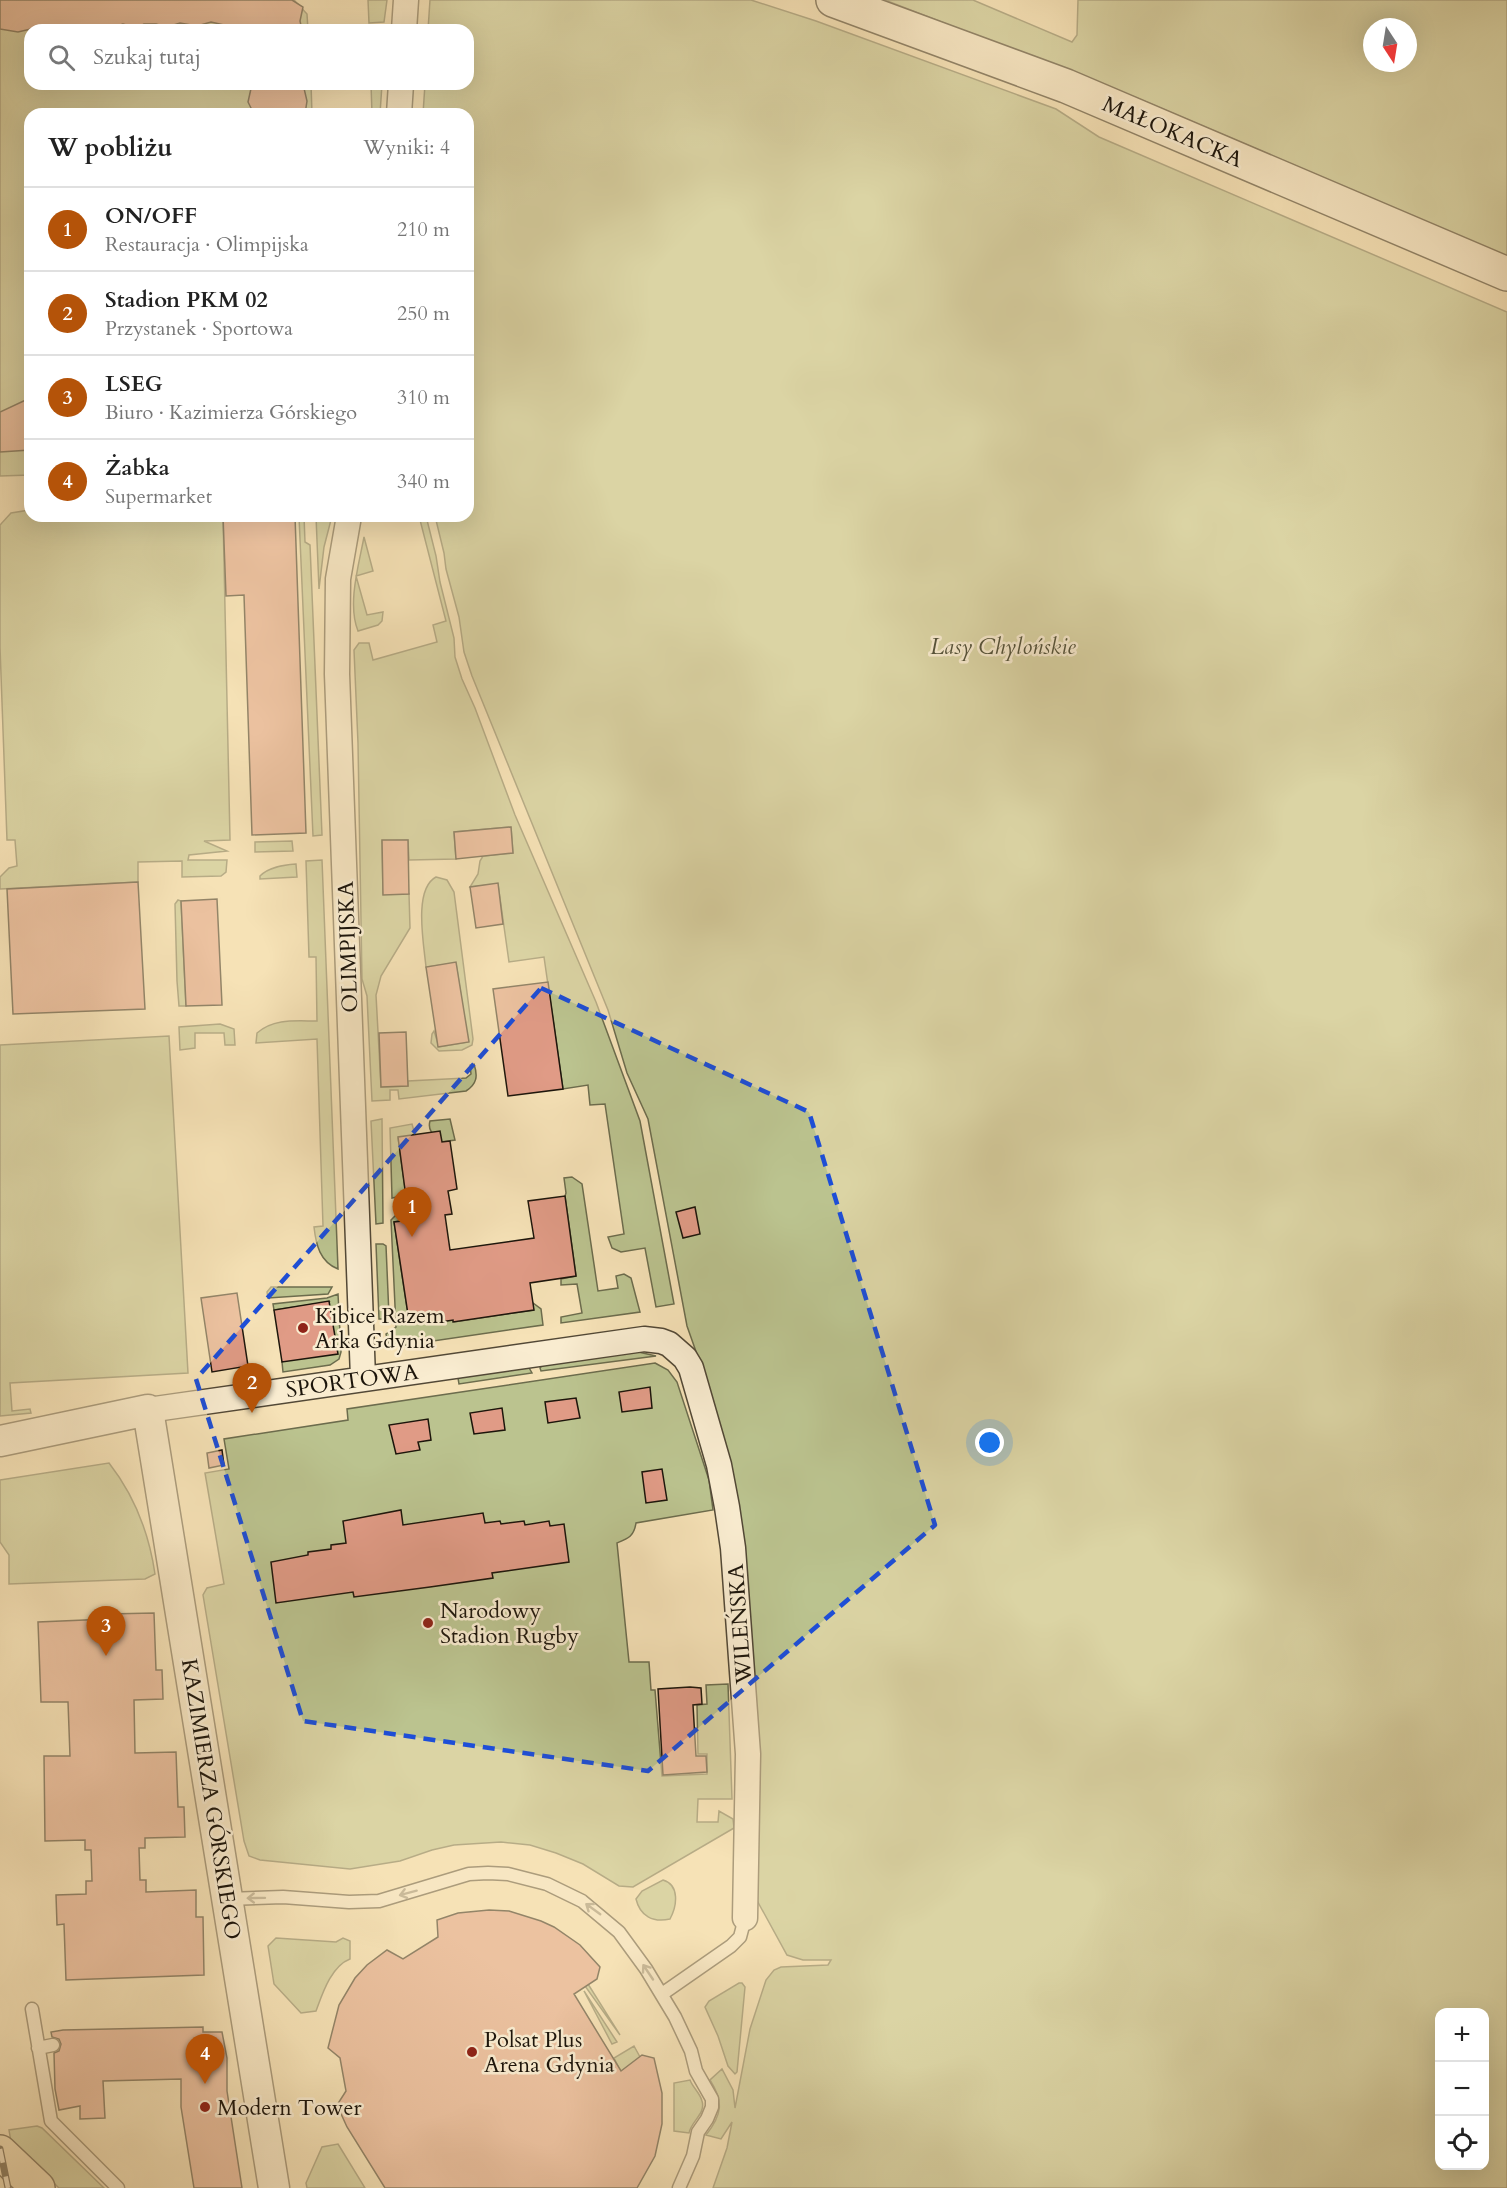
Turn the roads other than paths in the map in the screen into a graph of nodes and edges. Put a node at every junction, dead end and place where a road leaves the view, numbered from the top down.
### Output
1 (406, 0) edge
2 (833, 0) edge
3 (404, 24) edge
4 (401, 90) edge
5 (399, 108) edge
6 (1507, 274) edge
7 (348, 522) edge
8 (669, 1344) joint
9 (363, 1378) junction
10 (148, 1410) junction
11 (0, 1441) edge
12 (228, 1899) junction
13 (745, 1918) joint
14 (662, 1994) junction
15 (32, 2009) dead end
16 (53, 2045) dead end
17 (38, 2048) junction
18 (0, 2152) edge
19 (38, 2188) edge
20 (118, 2188) edge
21 (274, 2188) edge
22 (679, 2188) edge

1 - 3 street
2 - 6 main road, MAŁOKACKA
4 - 5 street
7 - 9 street, OLIMPIJSKA
8 - 9 street, SPORTOWA
8 - 13 street, WILEŃSKA
9 - 10 street, SPORTOWA
10 - 11 street, SPORTOWA
10 - 12 street, KAZIMIERZA GÓRSKIEGO
14 -> 12 lane
12 - 21 street, KAZIMIERZA GÓRSKIEGO
13 - 14 lane
14 - 22 lane
15 - 17 lane
16 - 17 lane
17 - 20 lane
18 - 19 main road

